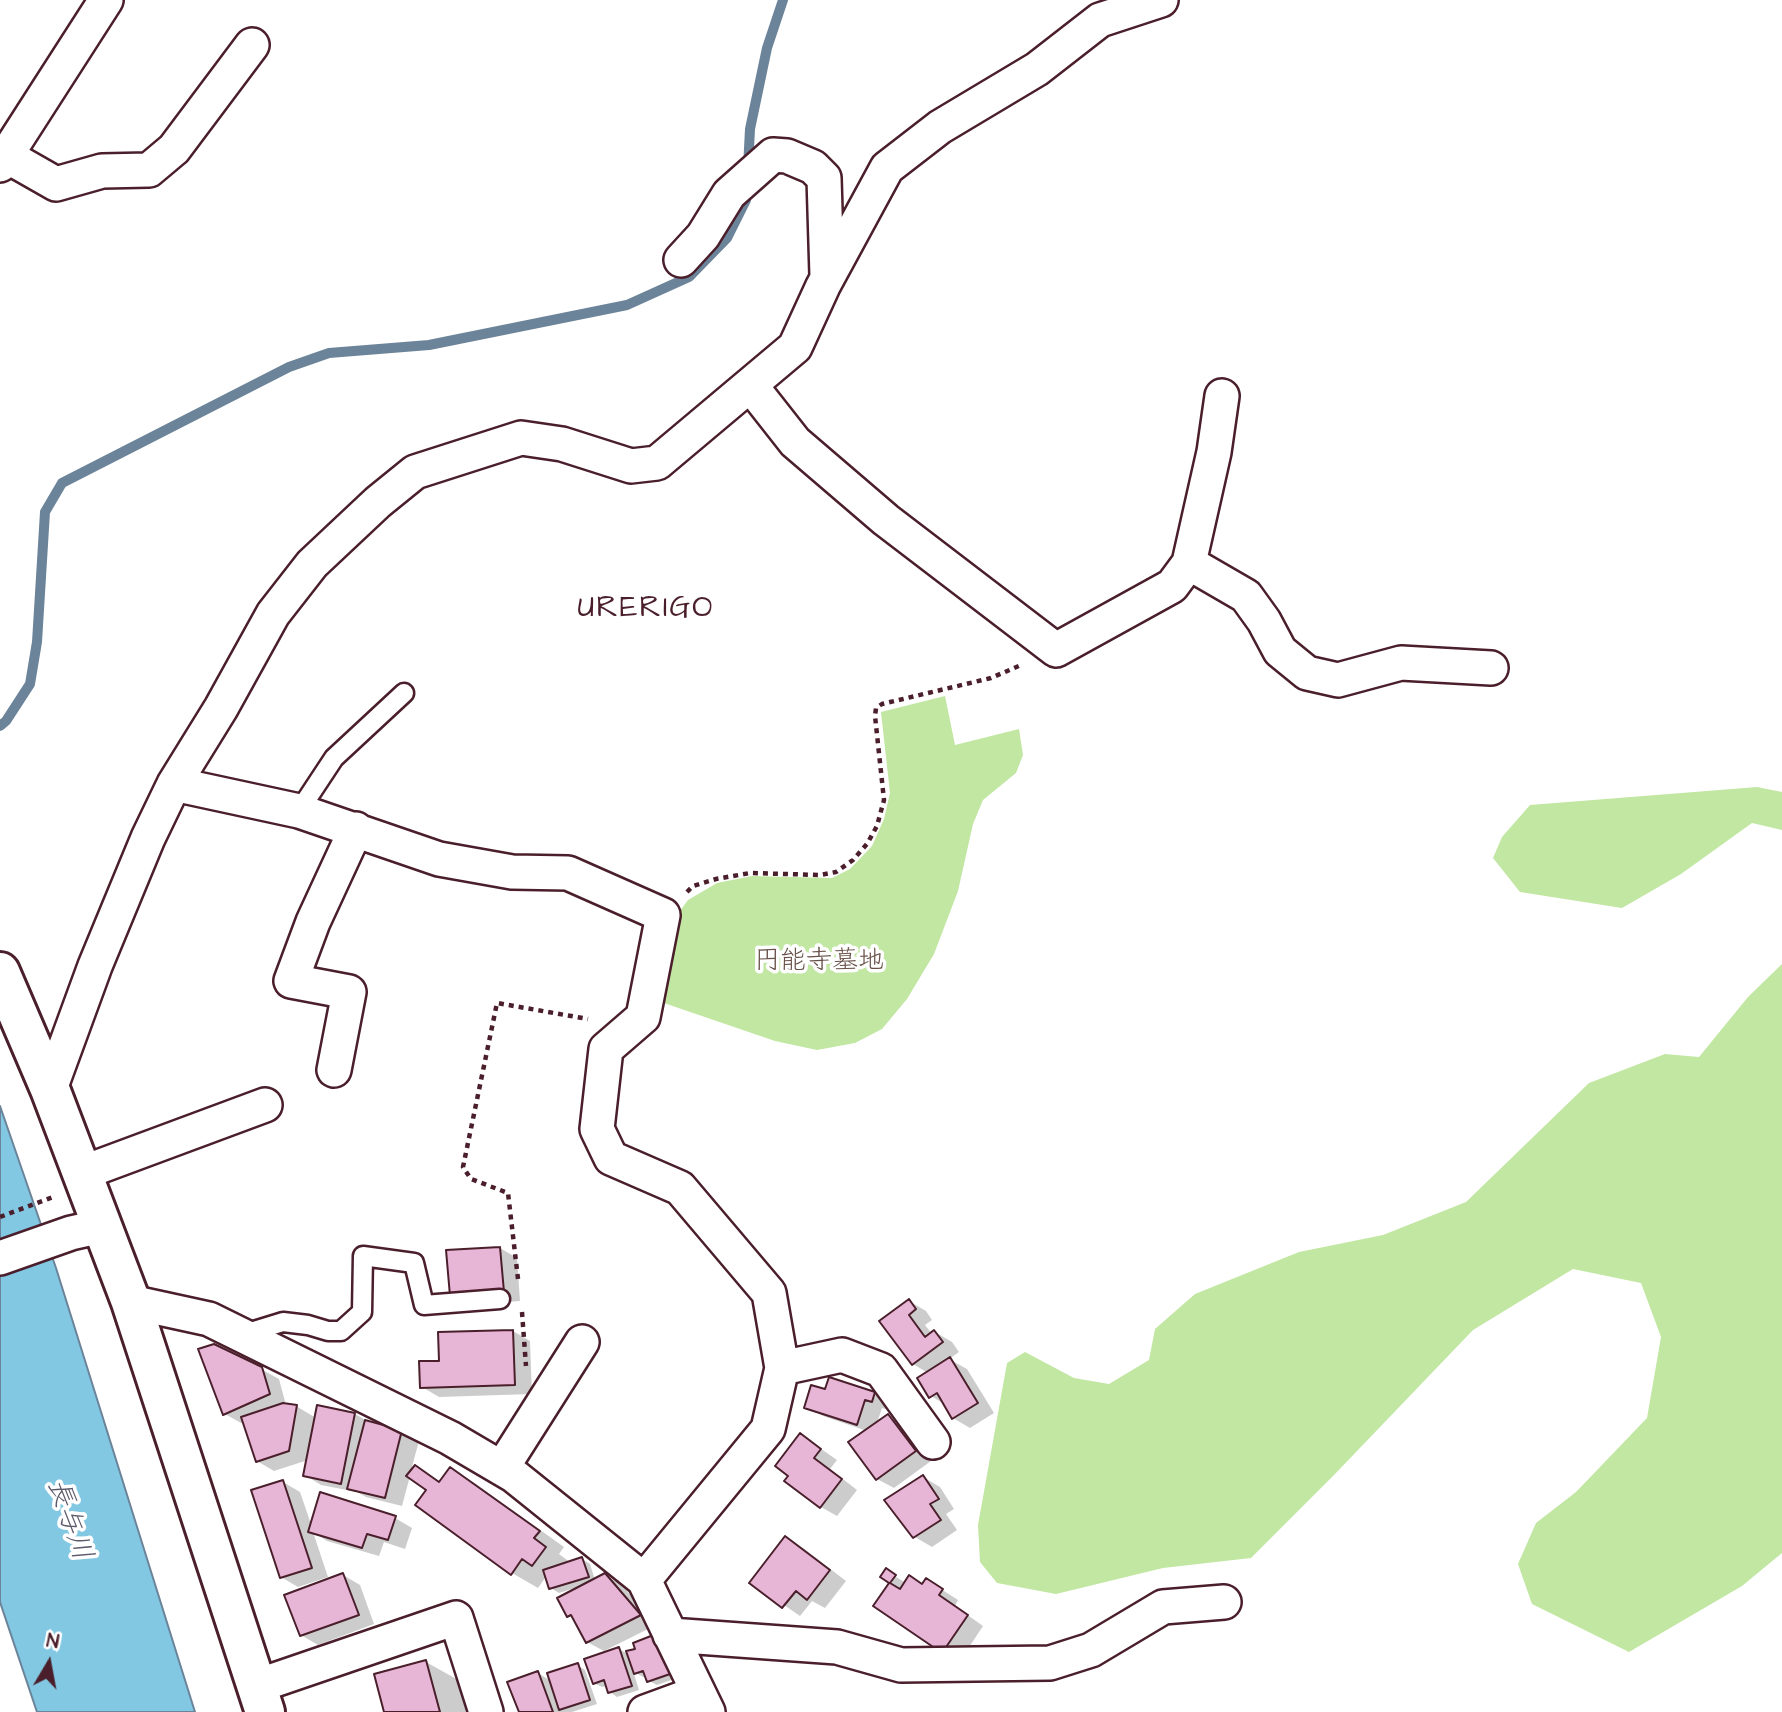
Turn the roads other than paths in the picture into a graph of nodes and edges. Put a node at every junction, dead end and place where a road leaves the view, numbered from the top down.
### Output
1 (106, 0) edge
2 (1161, 0) edge
3 (252, 45) dead end
4 (3, 160) edge
5 (681, 260) dead end
6 (827, 278) junction
7 (751, 386) junction
8 (1222, 396) dead end
9 (1189, 563) junction
10 (1491, 668) dead end
11 (404, 693) dead end
12 (174, 784) junction
13 (299, 811) junction
14 (356, 829) junction
15 (0, 972) edge
16 (334, 1070) dead end
17 (50, 1089) junction
18 (265, 1105) dead end
19 (85, 1178) junction
20 (87, 1230) junction
21 (0, 1258) edge
22 (500, 1299) dead end
23 (131, 1302) junction
24 (241, 1335) junction
25 (582, 1342) dead end
26 (782, 1368) junction
27 (933, 1442) dead end
28 (502, 1468) junction
29 (644, 1580) junction
30 (1224, 1602) dead end
31 (670, 1635) junction
32 (261, 1699) edge
33 (702, 1702) edge
34 (486, 1712) edge
35 (645, 1712) edge

1 - 4 street
2 - 6 street
3 - 4 street
5 - 6 street
6 - 7 street
7 - 9 street
7 - 12 street
8 - 9 street
9 - 10 street
11 - 13 lane
12 - 13 street
12 - 17 street
13 - 14 street
14 - 16 street
14 - 26 street
15 - 17 street
17 - 19 street
18 - 19 street
19 - 20 street
20 - 21 street
20 - 23 street
22 - 24 lane
23 - 24 street
23 - 32 street
24 - 28 street
25 - 28 street
26 - 27 street
26 - 29 street
28 - 29 street
29 - 31 street
30 - 31 street
31 - 33 street
32 - 34 street
33 - 35 street

